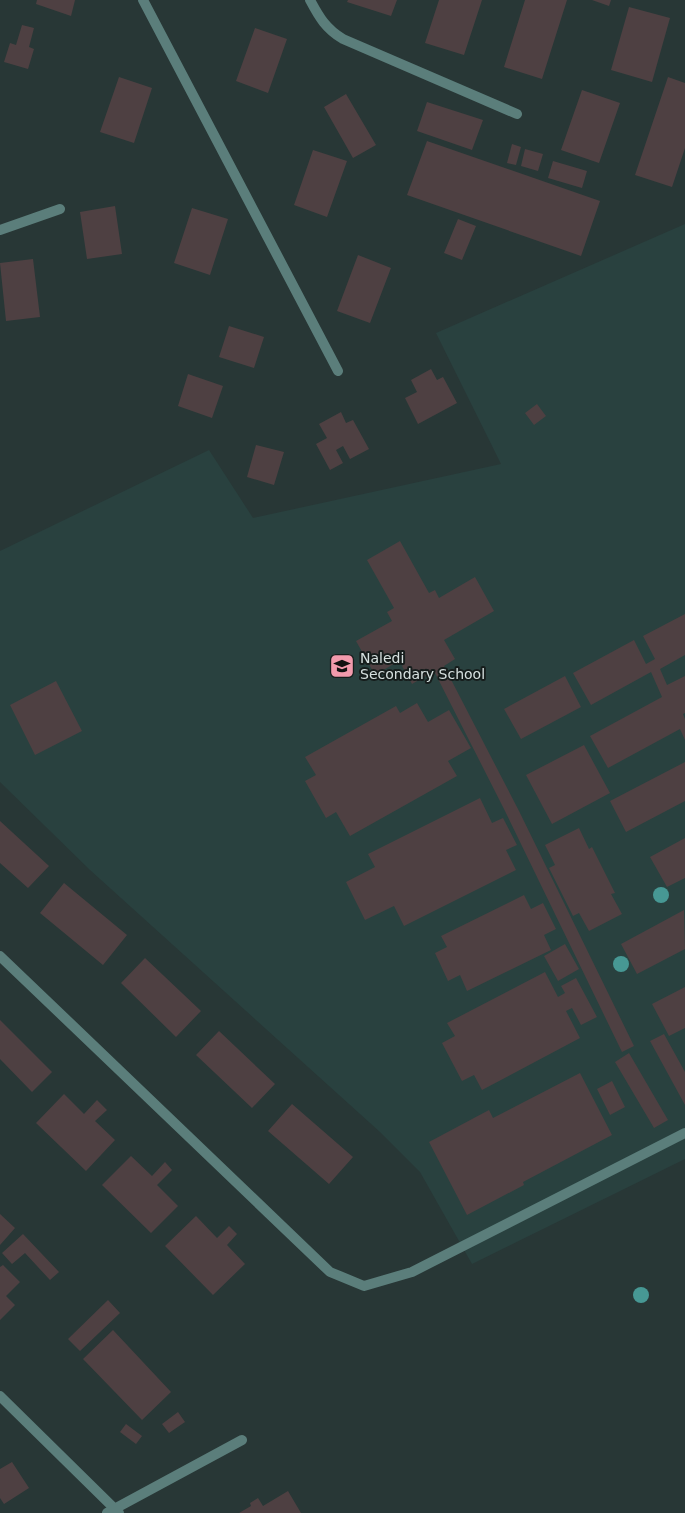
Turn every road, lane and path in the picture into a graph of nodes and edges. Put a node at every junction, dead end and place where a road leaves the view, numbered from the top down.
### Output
1 (143, 0) edge
2 (310, 0) edge
3 (518, 114) dead end
4 (60, 209) dead end
5 (0, 230) edge
6 (338, 371) dead end
7 (0, 956) edge
8 (685, 1133) edge
9 (0, 1396) edge
10 (242, 1440) dead end
11 (114, 1511) edge

1 - 6 street
2 - 3 street
4 - 5 street
7 - 8 street
9 - 11 street
10 - 11 street

